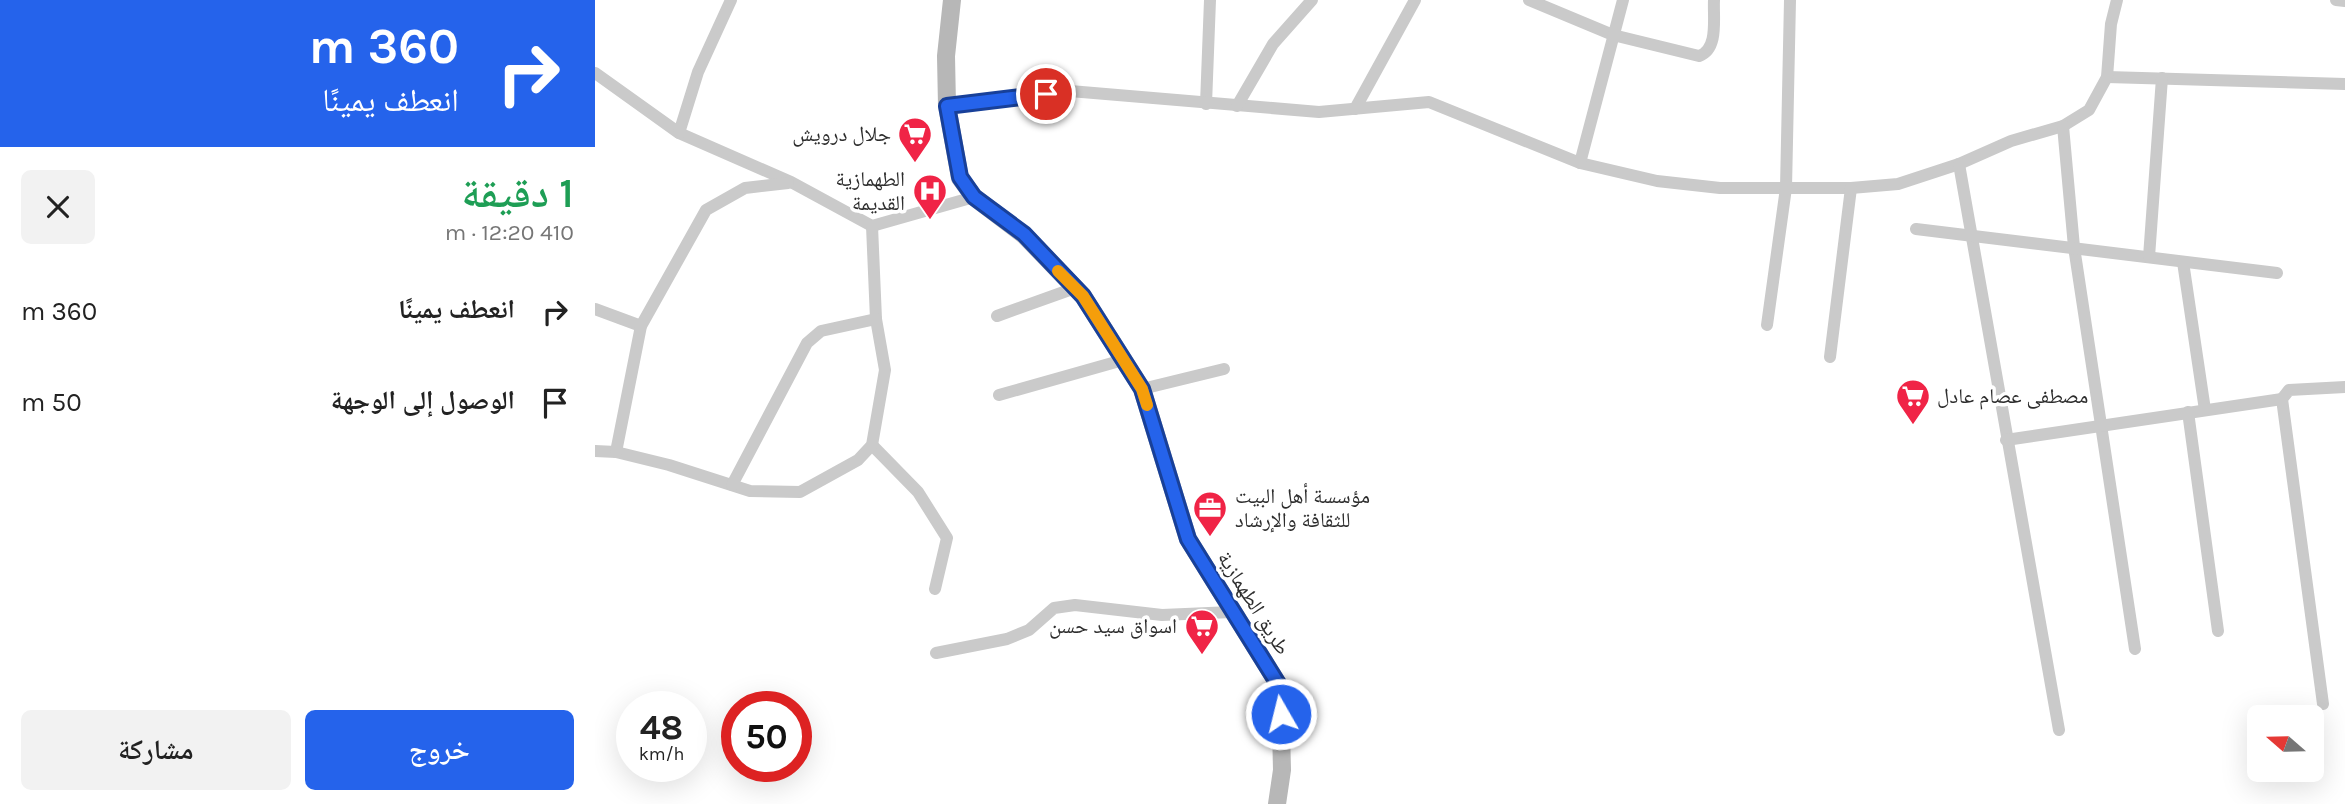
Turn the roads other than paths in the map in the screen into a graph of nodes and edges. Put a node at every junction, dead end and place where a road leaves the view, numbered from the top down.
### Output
1 (731, 0) edge
2 (952, 0) edge
3 (1210, 0) edge
4 (1312, 0) edge
5 (1415, 0) edge
6 (1528, 0) edge
7 (1623, 0) edge
8 (1714, 0) edge
9 (1790, 0) edge
10 (2117, 0) edge
11 (2336, 0) edge
12 (2345, 1) edge
13 (1613, 35) junction
14 (595, 73) edge
15 (2107, 77) junction
16 (2162, 78) junction
17 (2345, 84) edge
18 (1206, 104) junction
19 (947, 106) junction
20 (1237, 106) junction
21 (1355, 109) junction
22 (2063, 126) junction
23 (679, 133) junction
24 (1580, 163) junction
25 (1959, 164) junction
26 (791, 183) junction
27 (1786, 188) junction
28 (1851, 188) junction
29 (974, 197) junction
30 (872, 226) junction
31 (1916, 229) dead end
32 (1973, 236) junction
33 (2074, 247) junction
34 (2149, 257) junction
35 (2183, 262) junction
36 (2277, 273) dead end
37 (1075, 288) junction
38 (595, 309) edge
39 (997, 316) dead end
40 (876, 319) junction
41 (1767, 325) dead end
42 (641, 326) junction
43 (1830, 356) dead end
44 (1123, 360) junction
45 (1224, 369) dead end
46 (2345, 387) edge
47 (1142, 389) junction
48 (999, 395) dead end
49 (2282, 399) junction
50 (2205, 410) junction
51 (2189, 412) junction
52 (2100, 426) junction
53 (2006, 440) junction
54 (872, 445) junction
55 (595, 451) edge
56 (616, 452) junction
57 (732, 485) junction
58 (935, 589) dead end
59 (1232, 612) junction
60 (2218, 631) dead end
61 (2135, 649) dead end
62 (936, 653) dead end
63 (2323, 704) dead end
64 (2059, 730) dead end
65 (1277, 804) edge

1 - 23 street
2 - 19 main road, طريق الطهمازية
3 - 18 street
4 - 20 street
5 - 21 street
6 - 13 street
7 - 13 street
8 - 13 street
9 - 27 street
10 - 15 street
11 - 12 street
13 - 24 street
14 - 23 street
15 - 16 street
15 - 22 street
16 - 17 street
16 - 34 street
18 - 19 street
18 - 20 street
19 - 29 main road, طريق الطهمازية
20 - 21 street
21 - 24 street
22 - 25 street
22 - 33 street
23 - 26 street
24 - 27 street
25 - 28 street
25 - 32 street
26 - 30 street
26 - 42 street
27 - 28 street
27 - 41 street
28 - 43 street
29 - 30 street
29 - 37 main road, طريق الطهمازية
30 - 40 street
31 - 32 street
32 - 33 street
32 - 53 street
33 - 34 street
33 - 52 street
34 - 35 street
35 - 36 street
35 - 50 street
37 - 39 street
37 - 44 main road, طريق الطهمازية
38 - 42 street
40 - 54 street
40 - 57 street
42 - 56 street
44 - 47 main road, طريق الطهمازية
44 - 48 street
45 - 47 street
46 - 49 street
47 - 59 main road, طريق الطهمازية
49 - 50 street
49 - 63 street
50 - 51 street
51 - 52 street
51 - 60 street
52 - 53 street
52 - 61 street
53 - 64 street
54 - 57 street
54 - 58 street
55 - 56 street
56 - 57 street
59 - 62 street
59 - 65 main road, طريق الطهمازية

